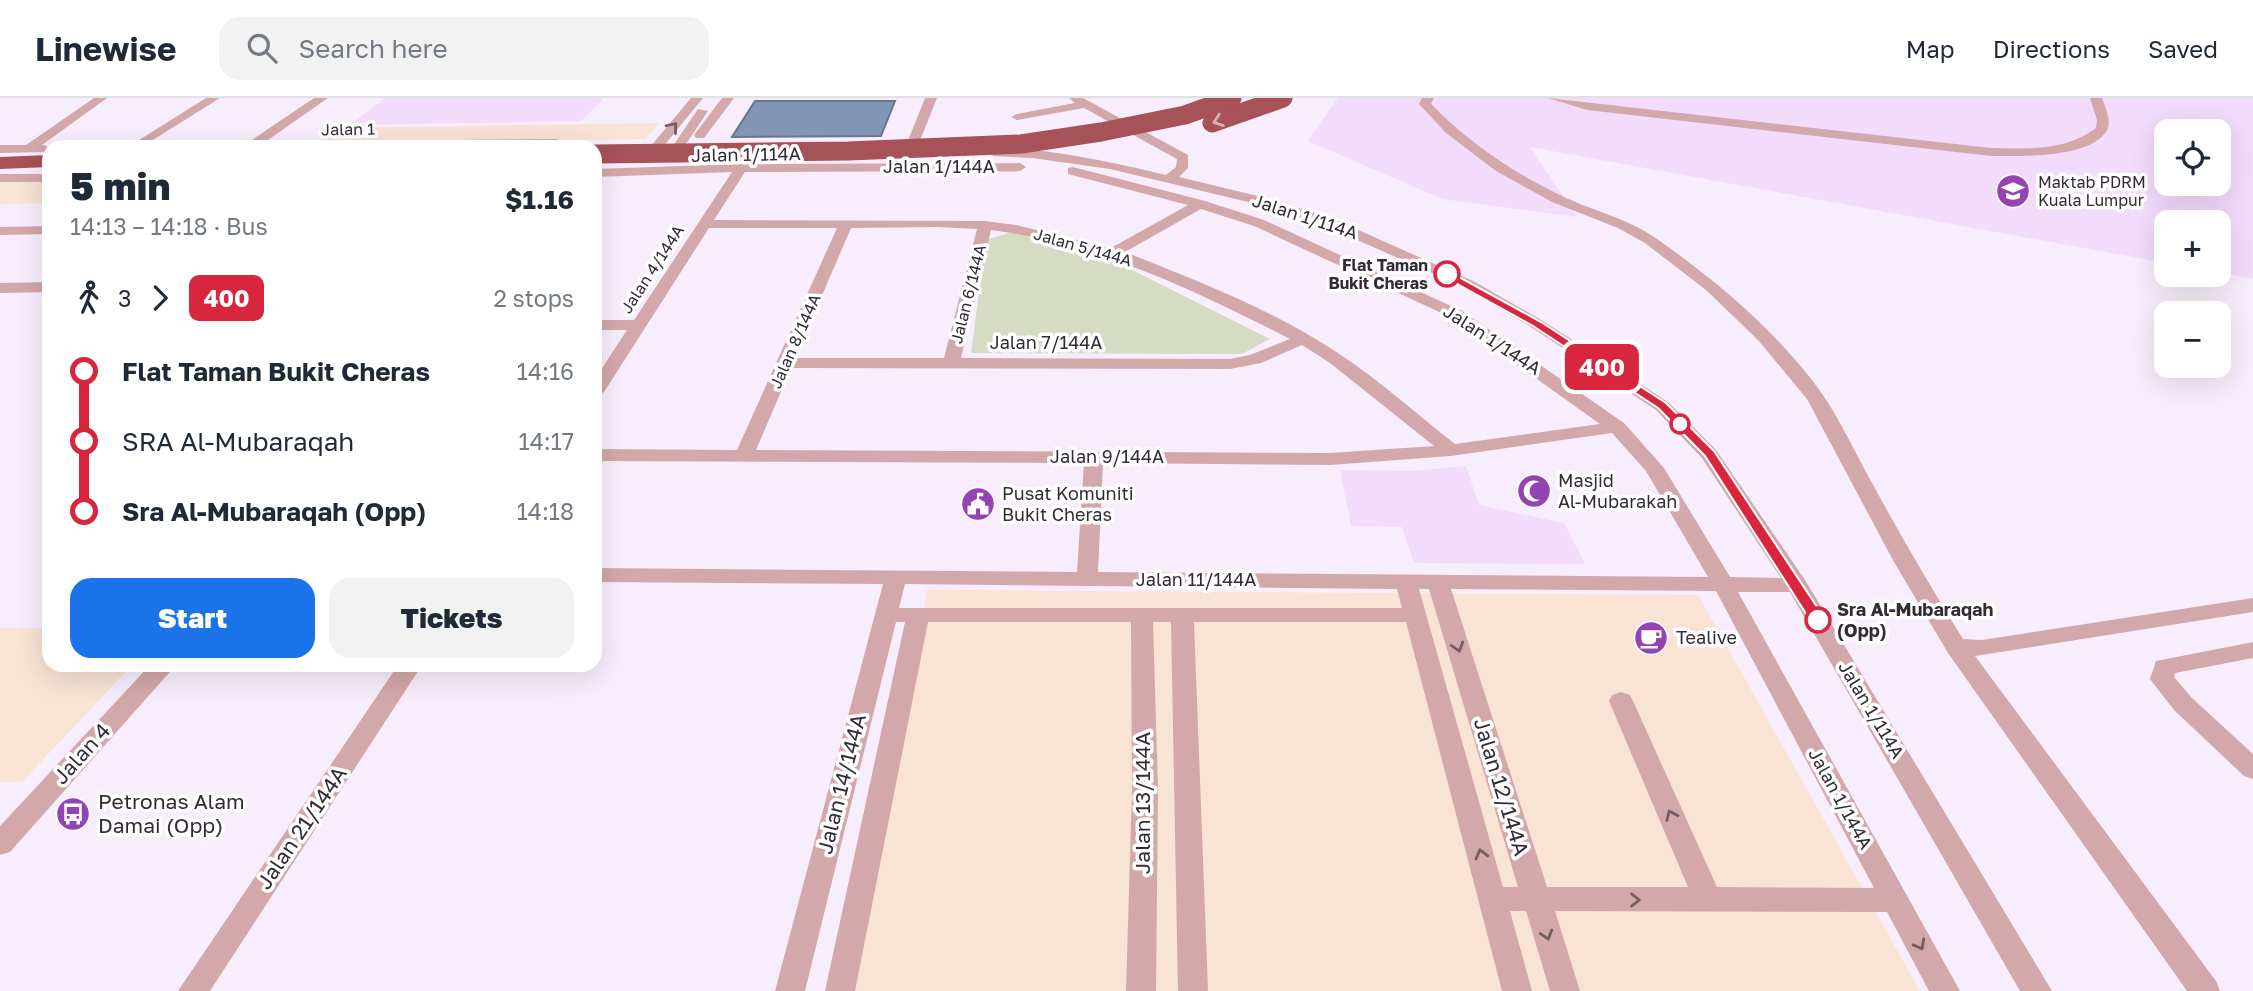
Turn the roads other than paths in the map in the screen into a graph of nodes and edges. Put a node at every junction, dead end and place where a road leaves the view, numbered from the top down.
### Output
1 (101, 98) edge
2 (214, 98) edge
3 (322, 98) edge
4 (697, 98) edge
5 (711, 98) edge
6 (728, 98) edge
7 (931, 98) edge
8 (1205, 98) edge
9 (1232, 98) edge
10 (1283, 98) edge
11 (1428, 98) edge
12 (1554, 98) edge
13 (2096, 98) edge
14 (1080, 101) edge
15 (1017, 117) dead end
16 (145, 140) edge
17 (260, 140) edge
18 (681, 141) junction
19 (42, 148) edge
20 (0, 149) edge
21 (29, 149) junction
22 (848, 151) junction
23 (909, 153) junction
24 (602, 154) edge
25 (602, 154) edge
26 (602, 154) edge
27 (643, 156) junction
28 (672, 156) junction
29 (42, 161) edge
30 (0, 163) edge
31 (741, 168) junction
32 (602, 169) edge
33 (602, 173) edge
34 (1166, 177) junction
35 (0, 178) edge
36 (42, 178) edge
37 (1199, 204) junction
38 (703, 224) junction
39 (845, 225) junction
40 (985, 225) junction
41 (42, 230) edge
42 (0, 231) edge
43 (1113, 253) junction
44 (42, 287) edge
45 (0, 288) edge
46 (602, 325) edge
47 (636, 325) junction
48 (1303, 339) junction
49 (785, 363) junction
50 (951, 363) junction
51 (602, 381) edge
52 (1616, 427) junction
53 (1451, 450) junction
54 (602, 455) edge
55 (744, 456) junction
56 (1094, 457) junction
57 (602, 575) edge
58 (895, 577) junction
59 (1087, 579) junction
60 (1406, 581) junction
61 (1438, 582) junction
62 (1723, 584) junction
63 (1797, 584) junction
64 (2253, 605) edge
65 (886, 615) junction
66 (918, 615) junction
67 (1142, 615) junction
68 (1182, 615) junction
69 (1416, 615) junction
70 (1956, 647) junction
71 (2253, 650) edge
72 (158, 672) edge
73 (405, 672) edge
74 (1621, 701) dead end
75 (2253, 769) edge
76 (0, 844) edge
77 (1493, 899) junction
78 (1536, 900) junction
79 (1708, 900) junction
80 (1895, 900) junction
81 (193, 991) edge
82 (790, 991) edge
83 (840, 991) edge
84 (1141, 991) edge
85 (1193, 991) edge
86 (1517, 991) edge
87 (1565, 991) edge
88 (1945, 991) edge
89 (2037, 991) edge
90 (2205, 991) edge

1 - 21 street
2 - 16 street
3 - 17 street
27 -> 4 street
5 - 18 street, Jalan 1/114A
6 - 18 street
7 - 23 street
8 - 25 highway, bridge
9 - 22 highway, bridge
10 -> 22 highway, bridge
11 - 70 street
12 - 13 street
14 - 15 street
14 - 34 street
18 - 28 street, Jalan 1/114A
19 - 21 street
20 - 21 street
22 - 26 highway, bridge
23 - 28 street, Jalan 1/114A
23 - 34 street, Jalan 1/114A
24 - 27 street, Jalan 1/114A
27 - 28 street, Jalan 1/114A
27 - 32 street
29 - 30 highway
31 - 33 street, Jalan 1/144A
31 - 37 street, Jalan 1/144A
31 - 38 street, Jalan 4/144A
34 - 63 street, Jalan 1/114A
35 - 36 street
37 - 43 street
37 - 52 street, Jalan 1/144A
38 - 39 street, Jalan 5/144A
38 - 47 street, Jalan 4/144A
39 - 40 street, Jalan 5/144A
39 - 49 street, Jalan 8/144A
40 - 43 street, Jalan 5/144A
40 - 50 street, Jalan 6/144A
41 - 42 street
43 - 48 street, Jalan 5/144A
44 - 45 street
46 - 47 street
47 - 51 street, Jalan 4/144A
48 - 50 street, Jalan 7/144A
48 - 53 street, Jalan 5/144A
49 - 50 street, Jalan 7/144A
49 - 55 street, Jalan 8/144A
52 - 53 street, Jalan 9/144A
52 - 62 street, Jalan 1/144A
53 - 56 street, Jalan 9/144A
54 - 55 street, Jalan 9/144A
55 - 56 street, Jalan 9/144A
56 - 59 street
57 - 58 street, Jalan 11/144A
58 - 59 street, Jalan 11/144A
58 - 65 street, Jalan 14/144A
59 - 60 street, Jalan 11/144A
60 - 61 street, Jalan 11/144A
60 - 69 street, Jalan 12/144A
61 - 62 street, Jalan 11/144A
61 -> 78 street, Jalan 12/144A
62 - 63 street, Jalan 11/144A
62 - 80 street, Jalan 1/144A
63 - 89 street, Jalan 1/114A
64 - 70 street
65 - 66 street
65 - 82 street, Jalan 14/144A
66 - 67 street
66 - 83 street, Jalan 14/144A
67 - 68 street
67 - 84 street, Jalan 13/144A
68 - 69 street
68 - 85 street
77 -> 69 street, Jalan 12/144A
70 - 90 street
71 - 75 street
72 - 76 street, Jalan 4
73 - 81 street, Jalan 21/144A
79 -> 74 street
77 - 78 street
77 - 86 street, Jalan 12/144A
78 -> 79 street
78 -> 87 street, Jalan 12/144A
79 - 80 street
80 -> 88 street, Jalan 1/144A

